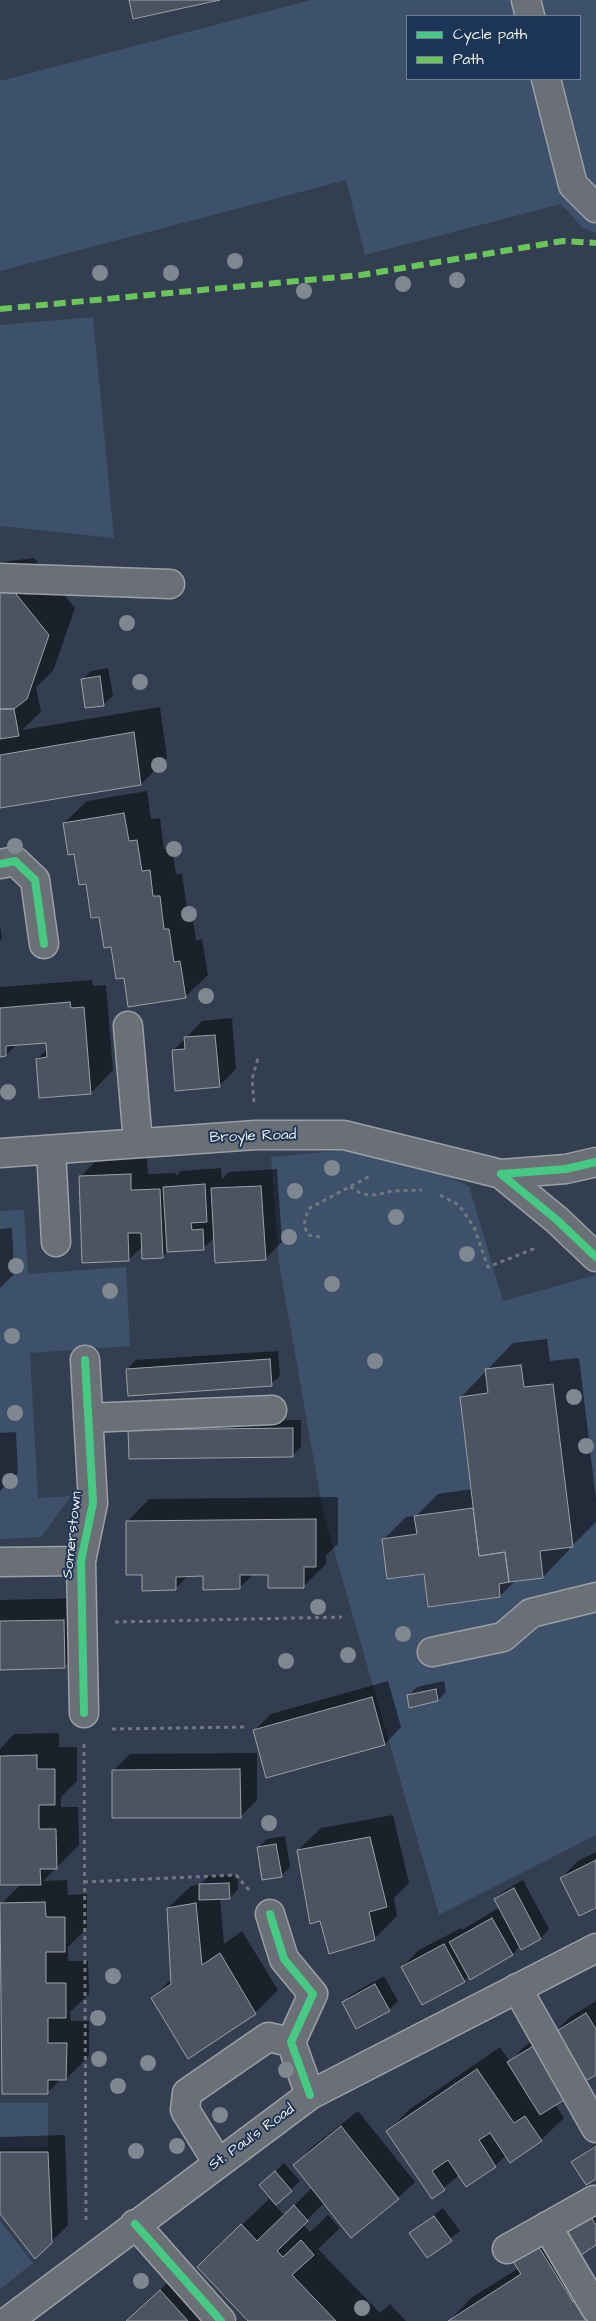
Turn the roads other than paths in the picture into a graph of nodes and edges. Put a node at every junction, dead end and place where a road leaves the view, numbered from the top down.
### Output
1 (526, 0) edge
2 (530, 15) edge
3 (546, 80) edge
4 (596, 208) edge
5 (0, 578) edge
6 (170, 584) dead end
7 (0, 864) edge
8 (44, 944) dead end
9 (128, 1026) dead end
10 (138, 1142) junction
11 (51, 1150) junction
12 (0, 1153) edge
13 (596, 1162) edge
14 (501, 1174) junction
15 (56, 1242) dead end
16 (596, 1257) edge
17 (85, 1360) dead end
18 (272, 1410) dead end
19 (88, 1418) junction
20 (81, 1560) junction
21 (0, 1562) edge
22 (596, 1597) edge
23 (432, 1652) dead end
24 (84, 1721) road end
25 (270, 1914) road end
26 (596, 1948) edge
27 (517, 1988) junction
28 (292, 2042) junction
29 (310, 2095) junction
30 (596, 2128) edge
31 (218, 2163) junction
32 (595, 2201) edge
33 (135, 2224) junction
34 (547, 2226) junction
35 (507, 2248) dead end
36 (596, 2310) edge
37 (8, 2321) edge
38 (221, 2321) edge

1 - 2 main road
3 - 4 main road
5 - 6 main road
7 - 8 main road
9 - 10 main road
10 - 11 main road, Broyle Road
10 - 14 main road, Broyle Road
11 - 12 main road, Broyle Road
11 - 15 main road
13 - 14 main road, Broyle Road
14 - 16 main road, Broyle Road
17 - 19 main road, Somerstown
18 - 19 main road
19 - 20 main road, Somerstown
20 - 21 main road, Somerstown
20 - 24 main road, Somerstown
22 - 23 main road
25 - 28 main road
26 - 27 main road, St. Paul's Road
27 - 29 main road, St. Paul's Road
27 - 30 main road
28 - 29 main road
28 - 31 main road
29 - 31 main road, St. Paul's Road
31 - 33 main road, St. Paul's Road
32 - 34 main road
33 - 37 main road, St. Paul's Road
33 - 38 main road
34 - 35 main road
34 - 36 main road

